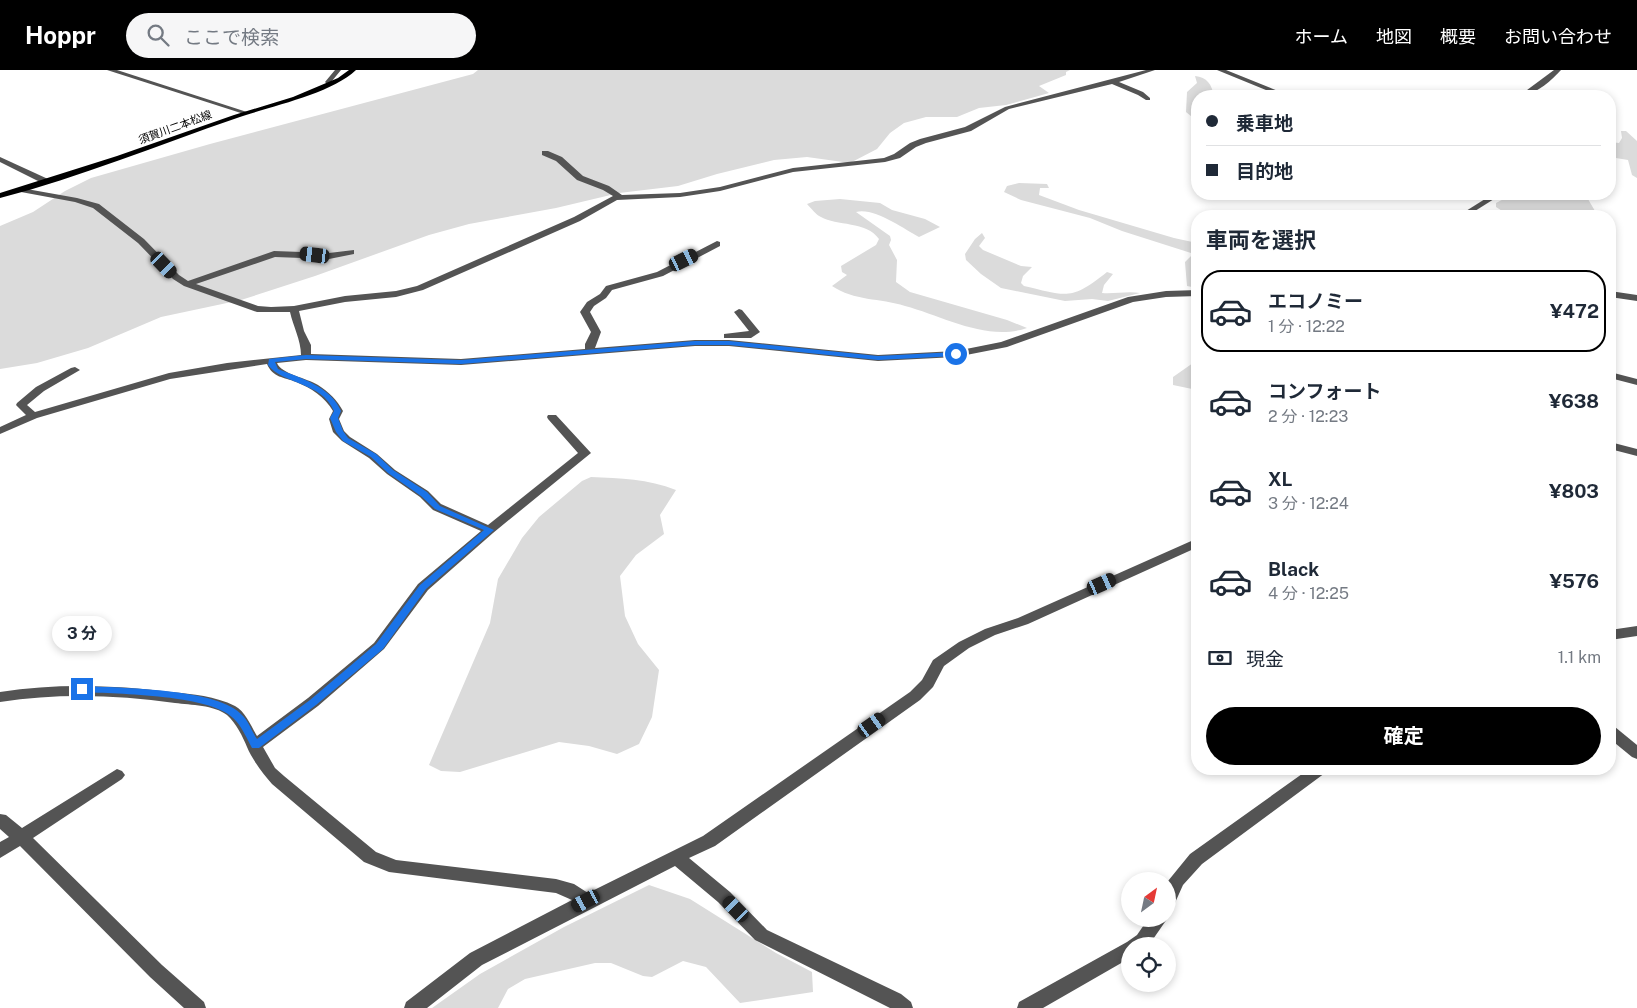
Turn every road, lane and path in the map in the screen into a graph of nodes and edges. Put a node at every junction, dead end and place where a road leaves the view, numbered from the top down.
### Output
1 (110, 70) edge
2 (338, 70) edge
3 (353, 70) edge
4 (1152, 70) edge
5 (1220, 70) edge
6 (1558, 70) edge
7 (1113, 82) junction
8 (332, 83) junction
9 (1271, 90) edge
10 (1532, 90) edge
11 (1148, 98) dead end
12 (246, 113) junction
13 (545, 152) dead end
14 (0, 159) edge
15 (45, 181) junction
16 (24, 190) junction
17 (0, 196) edge
18 (620, 197) junction
19 (1488, 200) edge
20 (1472, 210) edge
21 (717, 244) dead end
22 (351, 252) dead end
23 (187, 284) junction
24 (1191, 293) edge
25 (1616, 295) edge
26 (1637, 298) edge
27 (294, 308) junction
28 (739, 312) dead end
29 (701, 343) junction
30 (590, 352) junction
31 (306, 357) junction
32 (271, 360) junction
33 (75, 370) dead end
34 (1616, 377) edge
35 (1637, 382) edge
36 (33, 416) junction
37 (552, 417) dead end
38 (0, 431) edge
39 (1616, 447) edge
40 (1637, 453) edge
41 (490, 530) junction
42 (1191, 545) edge
43 (1637, 630) edge
44 (1616, 634) edge
45 (0, 697) edge
46 (1616, 736) edge
47 (254, 746) junction
48 (1637, 753) edge
49 (117, 775) dead end
50 (1312, 775) edge
51 (0, 820) edge
52 (21, 837) junction
53 (0, 851) edge
54 (677, 858) junction
55 (1176, 881) edge
56 (586, 901) junction
57 (1121, 954) edge
58 (198, 1008) edge
59 (413, 1008) edge
60 (904, 1008) edge
61 (1026, 1008) edge

1 - 12 street
2 - 8 street
3 - 8 main road, 須賀川二本松線
4 - 7 street
5 - 9 street
6 - 10 street
7 - 11 street
7 - 18 street
8 - 12 main road, 須賀川二本松線
12 - 15 main road, 須賀川二本松線
13 - 18 street
14 - 15 street
15 - 16 main road, 須賀川二本松線
16 - 17 main road, 須賀川二本松線
16 - 23 street
18 - 27 street
19 - 20 street
21 - 30 street
22 - 23 street
23 - 27 street
24 - 29 street
25 - 26 street
27 - 31 street
28 - 29 street
29 - 30 street
30 - 31 street
31 - 32 street
32 - 36 street
32 - 41 street
33 - 36 street
34 - 35 street
36 - 38 street
37 - 41 street
39 - 40 street
41 - 47 street
42 - 54 street
43 - 44 street
45 - 47 street
46 - 48 street
47 - 56 street
49 - 52 street
50 - 55 street
51 - 52 street
52 - 53 street
52 - 58 street
54 - 56 street
54 - 60 street
56 - 59 street
57 - 61 street

